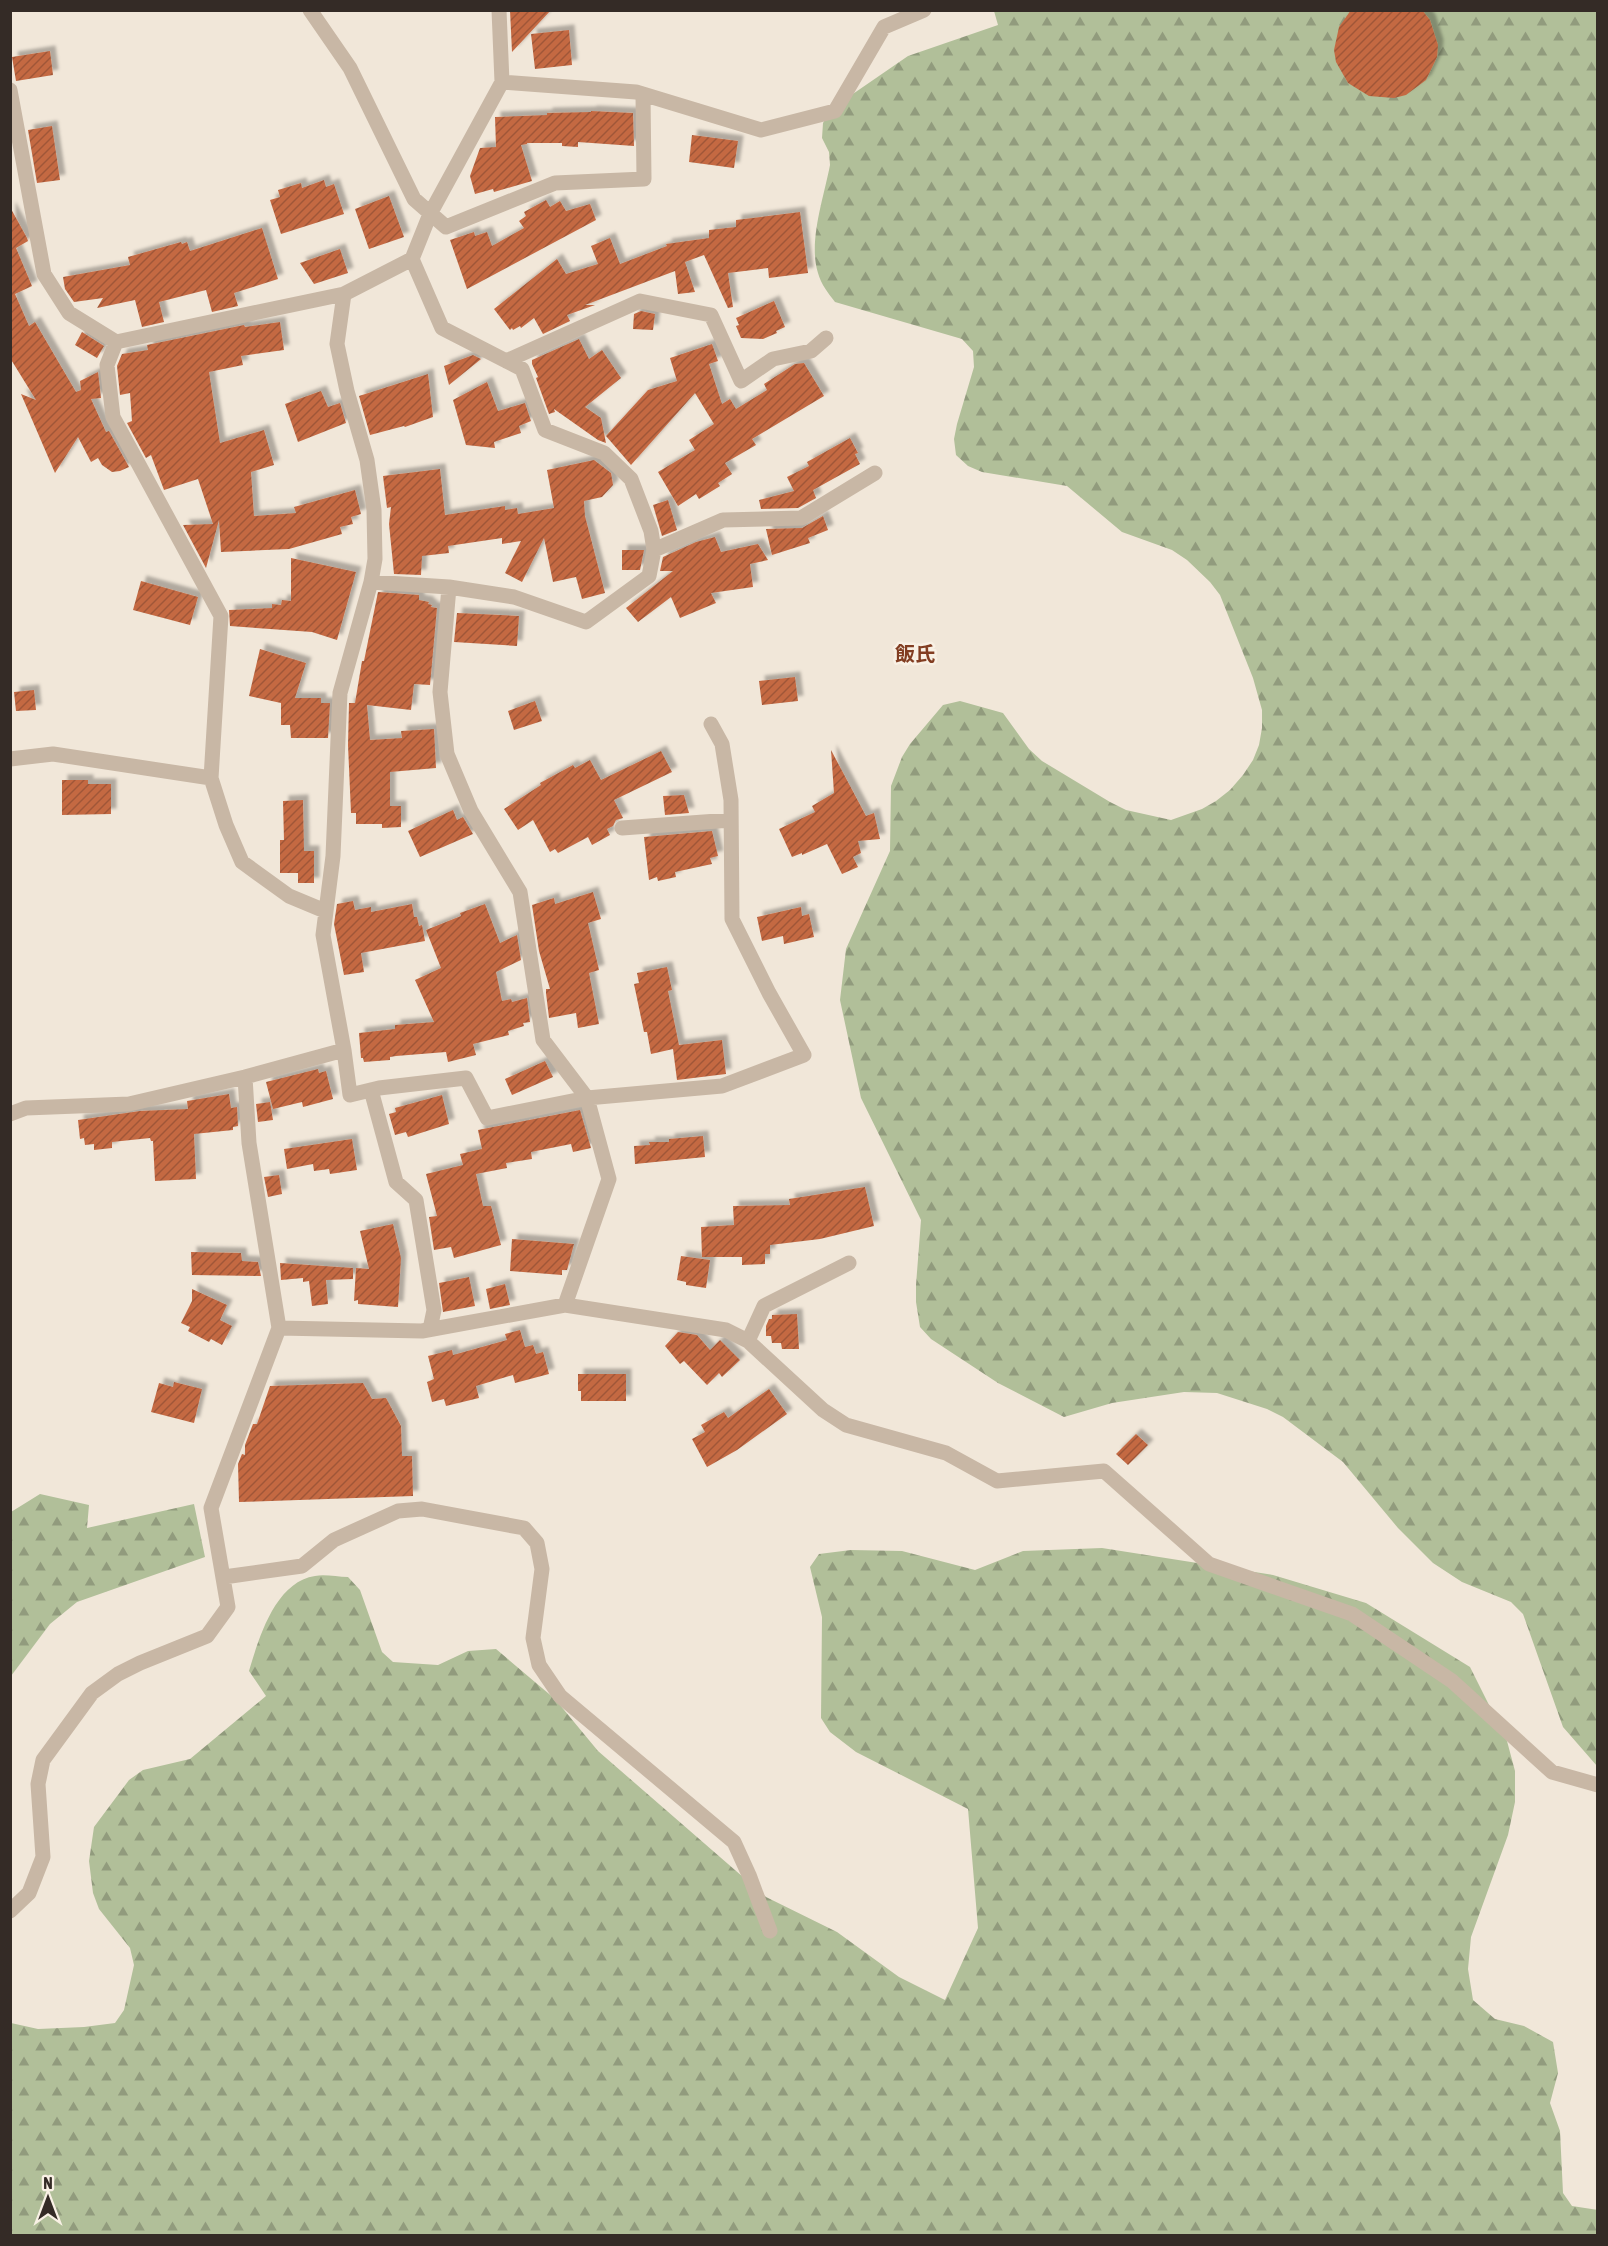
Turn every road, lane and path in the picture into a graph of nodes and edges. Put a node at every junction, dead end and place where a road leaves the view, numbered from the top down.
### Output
1 (310, 10) edge
2 (499, 10) edge
3 (924, 10) edge
4 (502, 82) junction
5 (10, 90) edge
6 (643, 95) junction
7 (430, 214) junction
8 (412, 259) junction
9 (344, 294) junction
10 (826, 338) dead end
11 (116, 342) junction
12 (506, 361) junction
13 (875, 473) dead end
14 (654, 550) junction
15 (371, 582) junction
16 (449, 587) junction
17 (711, 724) dead end
18 (10, 759) edge
19 (211, 778) junction
20 (731, 820) junction
21 (622, 828) dead end
22 (325, 910) junction
23 (344, 1050) junction
24 (245, 1077) junction
25 (371, 1090) junction
26 (587, 1098) junction
27 (10, 1114) edge
28 (849, 1263) dead end
29 (565, 1305) junction
30 (279, 1328) junction
31 (430, 1329) junction
32 (748, 1341) junction
33 (224, 1577) junction
34 (1595, 1780) edge
35 (10, 1911) edge
36 (770, 1931) dead end

1 - 7 street
2 - 4 street
3 - 6 street
4 - 6 street
4 - 7 street
5 - 11 street
6 - 7 street
7 - 8 street
8 - 9 street
8 - 12 street
9 - 11 street
9 - 15 street
10 - 12 street
11 - 19 street
12 - 14 street
13 - 14 street
14 - 16 street
15 - 16 street
15 - 22 street
16 - 26 street
17 - 20 street
18 - 19 street
19 - 22 street
20 - 21 street
20 - 26 street
22 - 23 street
23 - 24 street
23 - 25 street
24 - 27 street
24 - 30 street
25 - 26 street
25 - 31 street
26 - 29 street
28 - 32 street
29 - 31 street
29 - 32 street
30 - 31 street
30 - 33 street
32 - 34 street
33 - 35 street
33 - 36 street

